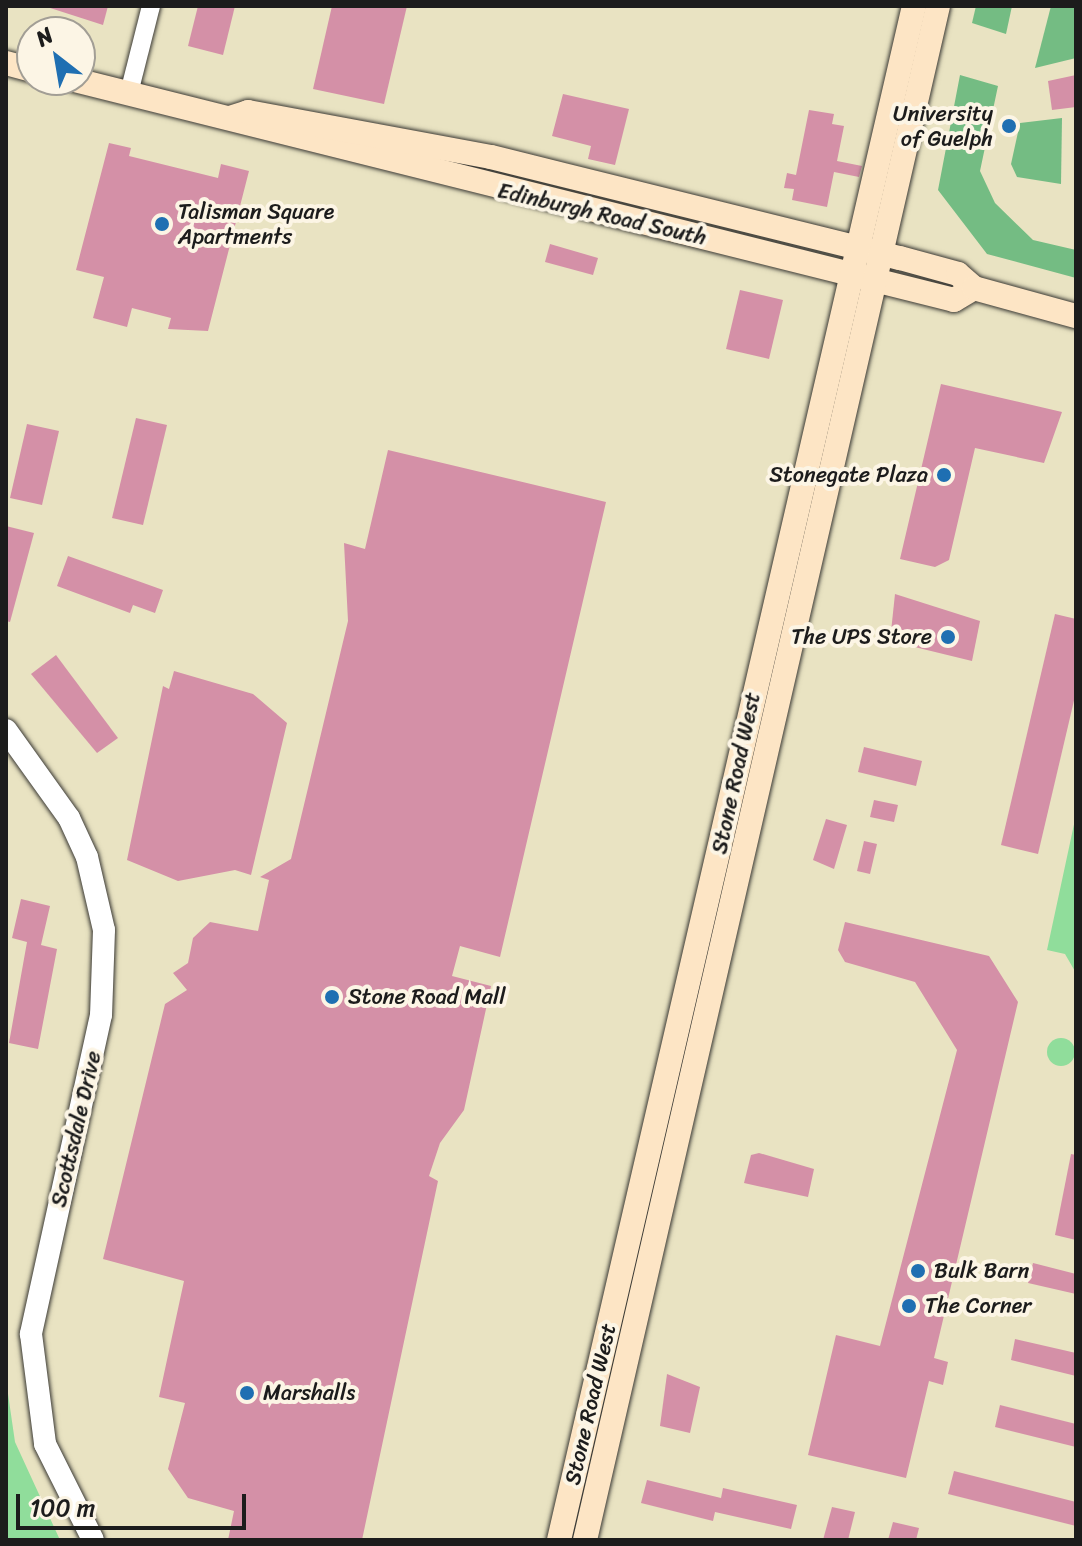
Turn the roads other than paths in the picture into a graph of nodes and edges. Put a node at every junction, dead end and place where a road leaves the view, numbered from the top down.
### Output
1 (151, 6) edge
2 (914, 6) edge
3 (938, 6) edge
4 (96, 85) edge
5 (129, 93) junction
6 (230, 118) junction
7 (869, 249) junction
8 (850, 273) junction
9 (874, 280) junction
10 (974, 288) junction
11 (1076, 316) edge
12 (793, 514) junction
13 (811, 550) junction
14 (6, 730) edge
15 (643, 1185) junction
16 (661, 1215) junction
17 (591, 1401) junction
18 (610, 1434) junction
19 (566, 1509) junction
20 (591, 1515) junction
21 (93, 1540) edge
22 (559, 1540) edge
23 (585, 1540) edge

1 - 5 street
2 - 7 main road, Stone Road West
3 - 7 main road, Stone Road West
4 - 5 main road, Edinburgh Road South
5 - 6 main road, Edinburgh Road South
6 - 7 main road, Edinburgh Road South
6 - 8 main road, Edinburgh Road South
7 - 8 main road, Stone Road West
7 - 9 main road, Stone Road West
7 - 10 main road, Edinburgh Road South
8 - 9 main road, Edinburgh Road South
8 - 12 main road, Stone Road West
9 - 10 main road, Edinburgh Road South
9 - 13 main road, Stone Road West
10 - 11 main road, Edinburgh Road South
12 - 13 main road
12 - 15 main road, Stone Road West
13 - 16 main road, Stone Road West
14 - 21 street, Scottsdale Drive
15 - 16 main road
15 - 17 main road, Stone Road West
16 - 18 main road, Stone Road West
17 - 18 main road
17 - 19 main road, Stone Road West
18 - 20 main road, Stone Road West
19 - 20 main road
19 - 22 main road, Stone Road West
20 - 23 main road, Stone Road West

